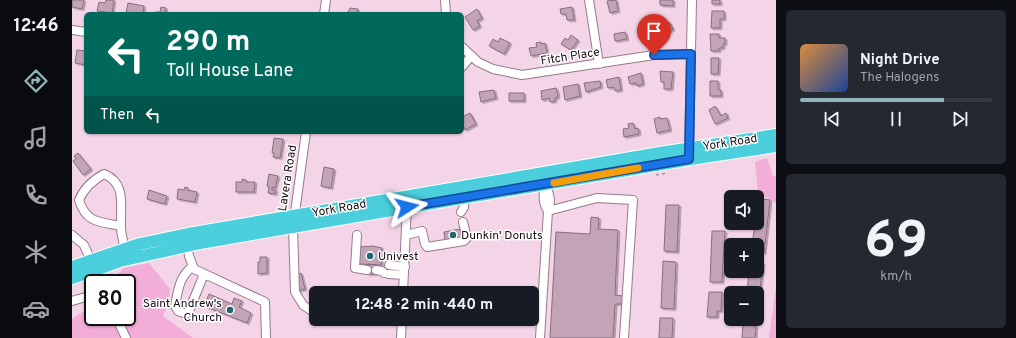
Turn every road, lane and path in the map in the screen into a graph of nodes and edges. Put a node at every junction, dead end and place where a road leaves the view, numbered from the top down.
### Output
1 (326, 0) edge
2 (445, 0) edge
3 (589, 0) edge
4 (692, 0) edge
5 (324, 12) edge
6 (446, 12) edge
7 (72, 30) edge
8 (84, 32) edge
9 (464, 49) edge
10 (691, 54) junction
11 (471, 56) junction
12 (599, 64) junction
13 (464, 65) edge
14 (306, 134) edge
15 (776, 136) edge
16 (738, 146) junction
17 (776, 146) edge
18 (689, 154) junction
19 (545, 179) junction
20 (464, 192) junction
21 (407, 202) junction
22 (548, 211) junction
23 (461, 212) dead end
24 (293, 221) junction
25 (463, 222) dead end
26 (121, 226) junction
27 (72, 235) edge
28 (357, 235) dead end
29 (406, 235) junction
30 (186, 240) junction
31 (125, 249) junction
32 (92, 265) junction
33 (72, 267) edge
34 (192, 267) junction
35 (404, 271) junction
36 (96, 274) edge
37 (204, 274) junction
38 (72, 278) edge
39 (403, 286) edge
40 (84, 298) edge
41 (72, 301) edge
42 (309, 309) edge
43 (541, 319) joint
44 (120, 326) edge
45 (402, 326) edge
46 (126, 338) edge
47 (266, 338) edge
48 (401, 338) edge
49 (540, 338) edge
50 (624, 338) edge

1 - 5 street
2 - 6 street
3 - 12 street
4 - 10 street
7 - 8 street
9 - 11 street, Fitch Place
10 - 12 street, Fitch Place
10 - 18 street
11 - 12 street, Fitch Place
11 - 13 street
14 - 24 street, Lavera Road
15 - 16 highway, York Road
16 - 17 highway, York Road
16 - 18 highway, York Road
18 - 19 highway, York Road
19 - 20 highway, York Road
19 - 22 street
20 - 21 highway, York Road
20 - 23 street
21 - 24 highway, York Road
21 - 29 street
22 - 43 street
22 - 50 street
24 - 30 highway, York Road
24 - 42 street, Lavera Road
25 - 29 street
26 - 26 street
26 - 31 street
27 - 32 street
28 - 35 street
29 - 35 street
30 - 31 highway, York Road
30 - 32 highway, York Road
30 - 34 street
31 - 32 highway, York Road
32 - 33 highway, York Road
32 - 36 street
32 - 38 highway, York Road
34 - 37 street
34 - 37 street
35 - 39 street
37 - 47 street
40 - 41 street
43 - 49 street
44 - 46 street
45 - 48 street

